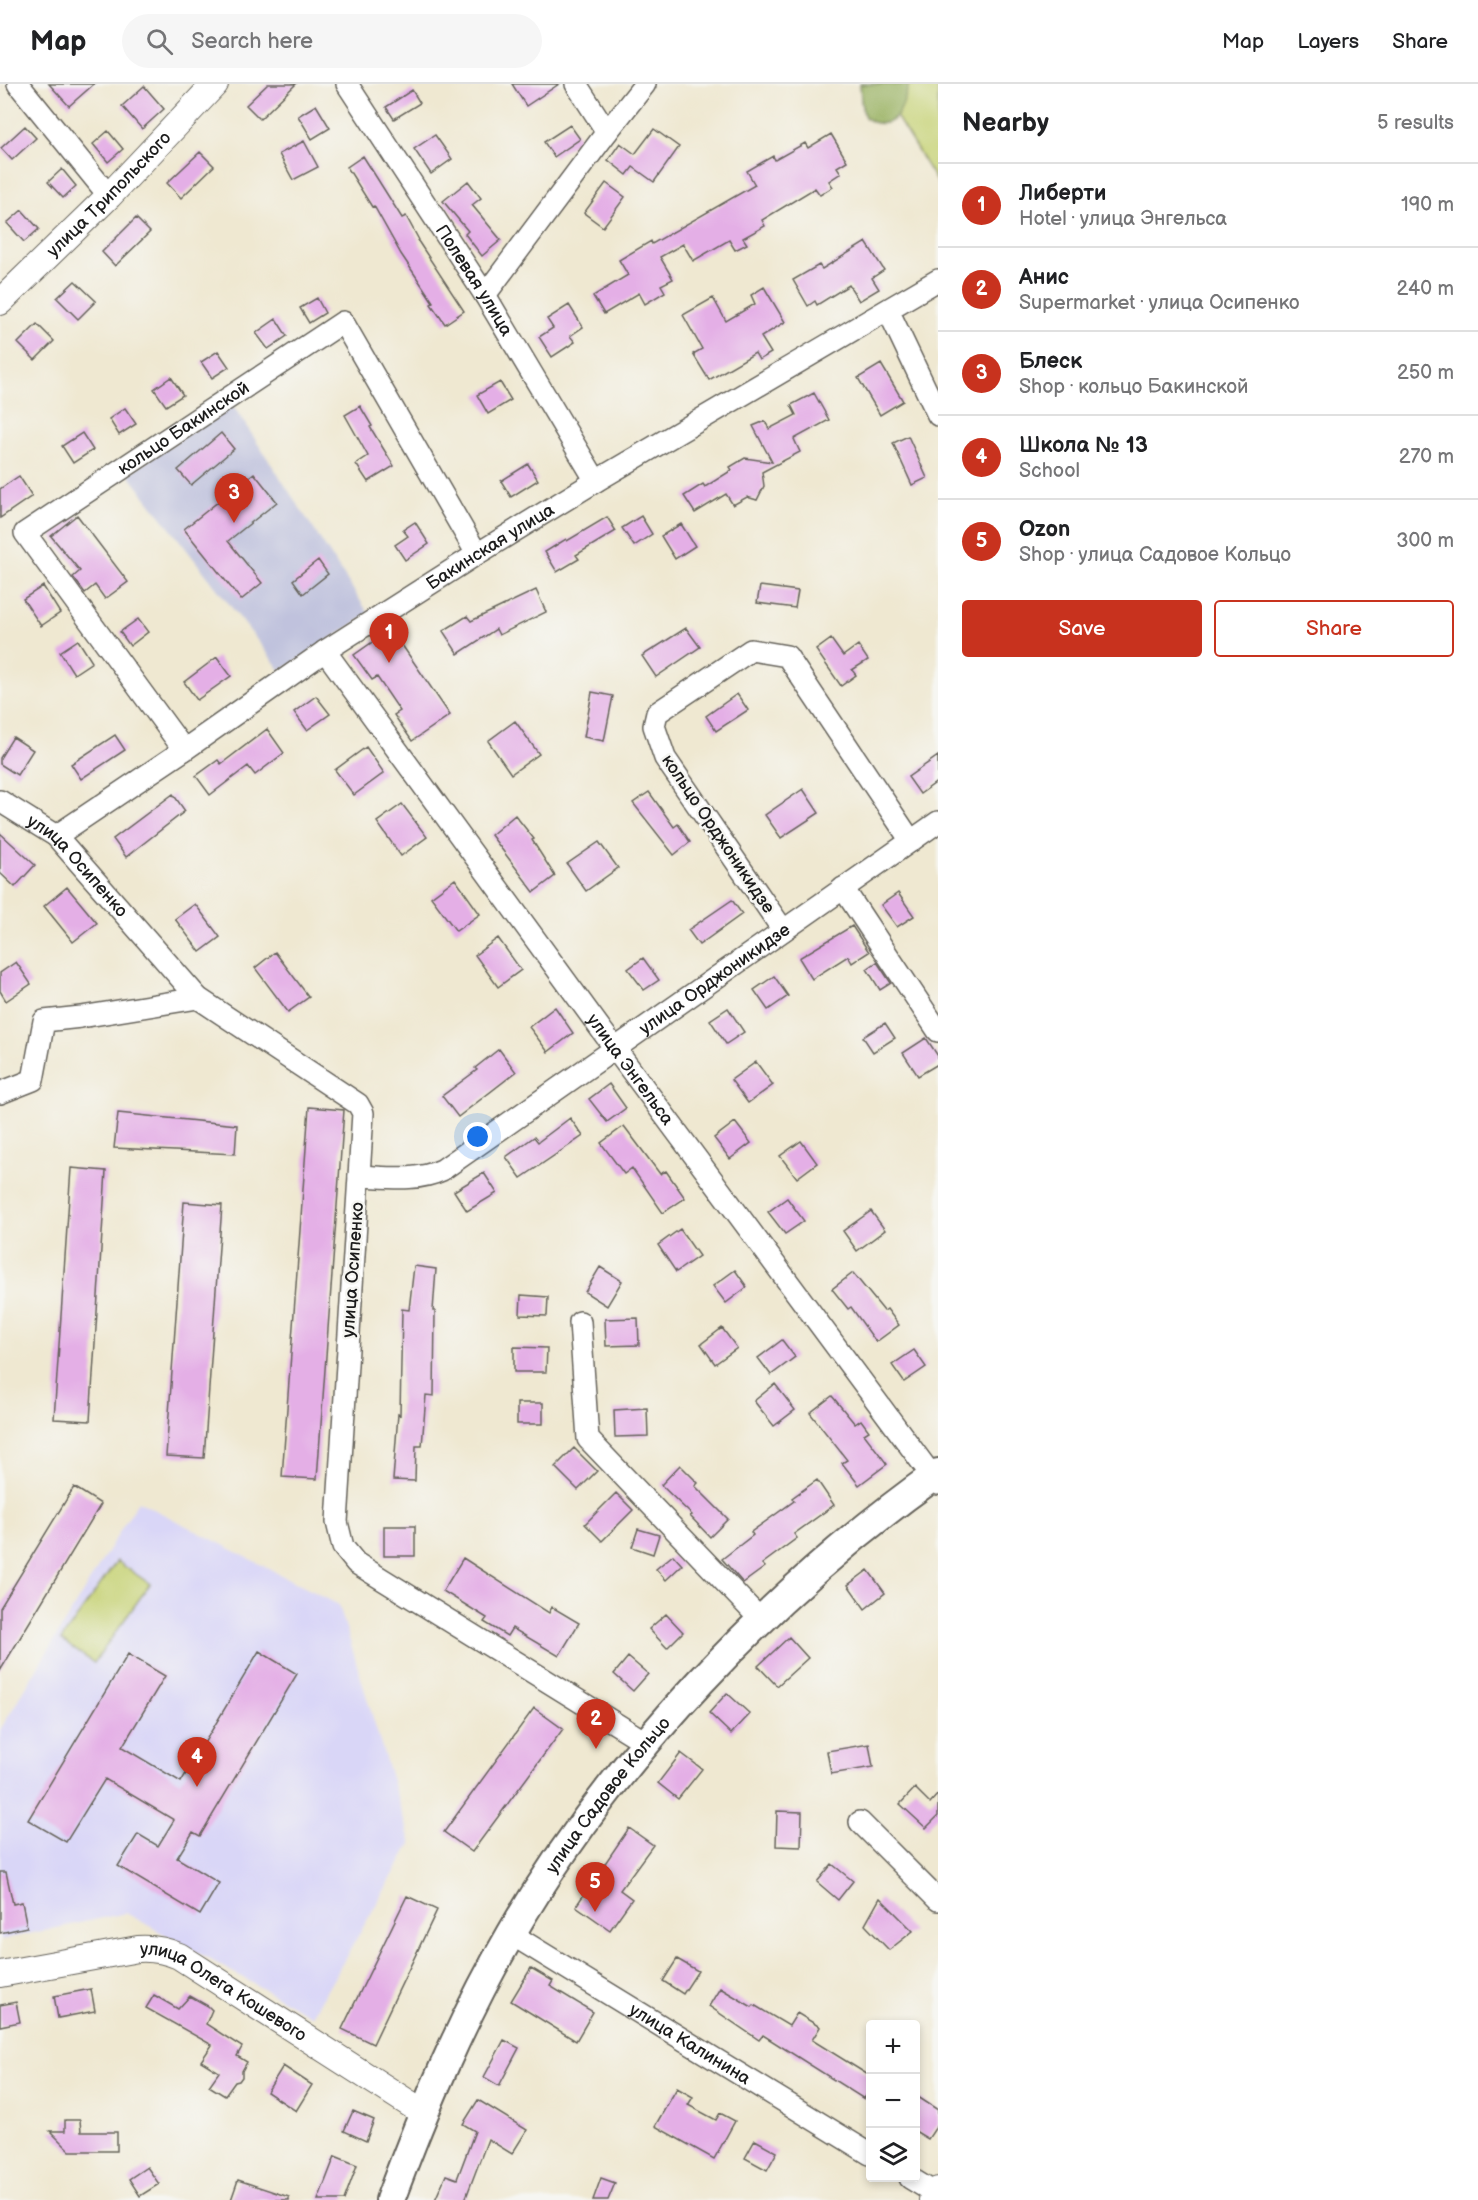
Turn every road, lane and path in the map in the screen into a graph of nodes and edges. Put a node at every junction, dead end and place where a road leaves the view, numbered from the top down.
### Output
1 (18, 84) edge
2 (348, 84) edge
3 (576, 84) edge
4 (645, 84) edge
5 (207, 87) edge
6 (607, 132) junction
7 (109, 196) junction
8 (938, 280) edge
9 (485, 295) junction
10 (0, 302) edge
11 (888, 310) junction
12 (938, 415) edge
13 (596, 481) junction
14 (477, 554) junction
15 (324, 651) junction
16 (184, 750) junction
17 (0, 801) edge
18 (938, 822) edge
19 (56, 836) junction
20 (911, 841) junction
21 (843, 888) junction
22 (783, 930) junction
23 (198, 998) junction
24 (938, 1031) edge
25 (616, 1050) junction
26 (0, 1093) edge
27 (359, 1176) junction
28 (580, 1322) dead end
29 (936, 1478) edge
30 (761, 1620) junction
31 (647, 1743) junction
32 (860, 1822) dead end
33 (938, 1900) edge
34 (511, 1934) junction
35 (0, 1974) edge
36 (424, 2113) junction
37 (866, 2152) edge
38 (916, 2182) edge
39 (936, 2195) edge
40 (390, 2200) edge

1 - 7 street
2 - 9 street, Полевая улица
3 - 6 street
4 - 6 street
5 - 7 street, улица Трипольского
6 - 9 street
7 - 10 street, улица Трипольского
8 - 11 street, Бакинская улица
9 - 13 street, Полевая улица
11 - 12 street
11 - 13 street, Бакинская улица
13 - 14 street, Бакинская улица
14 - 15 street, Бакинская улица
14 - 16 street, кольцо Бакинской
15 - 16 street, Бакинская улица
15 - 25 street, улица Энгельса
16 - 19 street, Бакинская улица
17 - 19 street, улица Осипенко
18 - 20 street, улица Орджоникидзе
19 - 23 street, улица Осипенко
20 - 21 street, улица Орджоникидзе
20 - 22 street, кольцо Орджоникидзе
21 - 22 street, улица Орджоникидзе
21 - 24 street
22 - 25 street, улица Орджоникидзе
23 - 26 street
23 - 27 street, улица Осипенко
25 - 27 street, улица Орджоникидзе
25 - 29 street, улица Энгельса
27 - 31 street, улица Осипенко
28 - 30 street
29 - 30 main road, улица Садовое Кольцо
30 - 31 main road, улица Садовое Кольцо
31 - 34 main road, улица Садовое Кольцо
32 - 33 street
34 - 36 main road, улица Садовое Кольцо
34 - 37 street, улица Калинина
35 - 36 street, улица Олега Кошевого
36 - 40 main road, улица Садовое Кольцо
38 - 39 street

